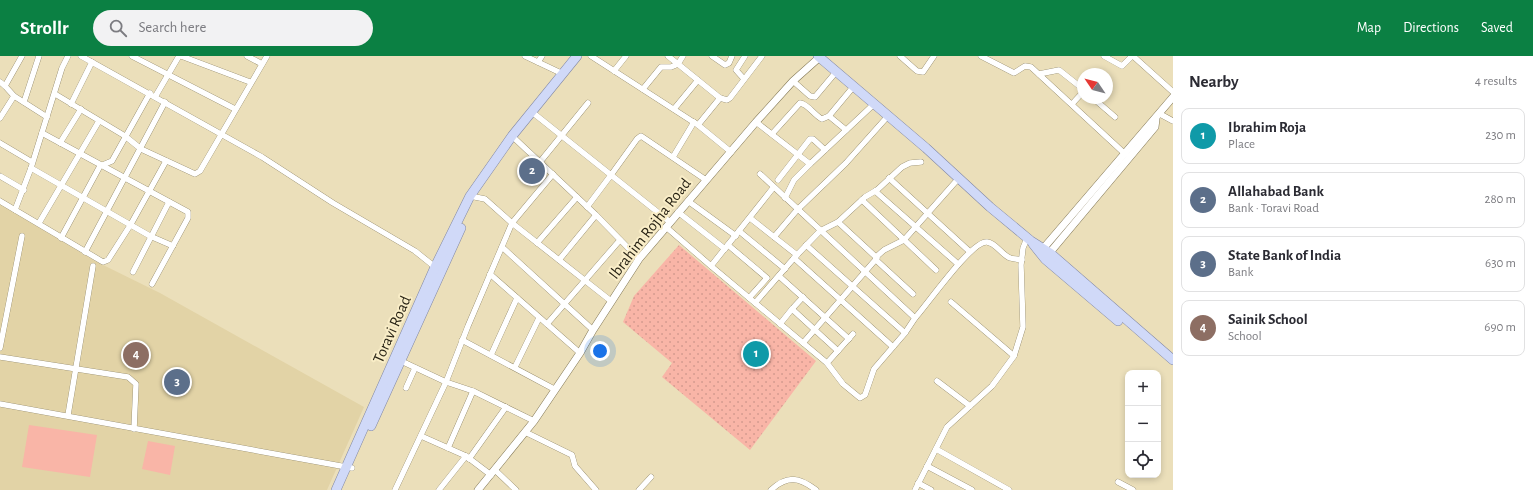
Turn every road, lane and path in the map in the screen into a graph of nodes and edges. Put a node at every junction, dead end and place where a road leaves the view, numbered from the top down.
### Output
1 (22, 56) edge
2 (39, 56) edge
3 (68, 56) edge
4 (81, 56) edge
5 (132, 56) edge
6 (180, 56) edge
7 (247, 56) edge
8 (267, 56) edge
9 (525, 56) edge
10 (542, 56) edge
11 (577, 56) edge
12 (591, 56) edge
13 (626, 56) edge
14 (668, 56) edge
15 (683, 56) edge
16 (712, 56) edge
17 (732, 56) edge
18 (762, 56) edge
19 (820, 56) edge
20 (900, 56) edge
21 (934, 56) edge
22 (981, 56) edge
23 (1104, 56) edge
24 (1132, 56) edge
25 (742, 57) edge
26 (92, 62) junction
27 (538, 62) junction
28 (262, 64) junction
29 (678, 64) junction
30 (614, 71) junction
31 (836, 72) junction
32 (563, 74) junction
33 (1039, 74) junction
34 (168, 75) junction
35 (744, 79) junction
36 (698, 80) junction
37 (793, 81) junction
38 (250, 82) junction
39 (1077, 85) edge
40 (2, 86) edge
41 (854, 86) junction
42 (643, 89) junction
43 (1173, 92) edge
44 (150, 93) junction
45 (55, 94) junction
46 (14, 96) junction
47 (155, 97) junction
48 (1173, 97) edge
49 (720, 98) junction
50 (1077, 98) edge
51 (24, 102) junction
52 (165, 102) junction
53 (588, 103) dead end
54 (71, 104) junction
55 (874, 104) junction
56 (1072, 104) junction
57 (1100, 104) edge
58 (81, 109) junction
59 (235, 109) junction
60 (674, 109) junction
61 (532, 112) junction
62 (829, 116) junction
63 (888, 116) junction
64 (1158, 116) junction
65 (47, 117) junction
66 (0, 118) edge
67 (1115, 118) dead end
68 (99, 121) junction
69 (1173, 121) edge
70 (756, 122) junction
71 (696, 124) junction
72 (846, 130) junction
73 (42, 133) junction
74 (221, 134) junction
75 (772, 134) junction
76 (125, 136) junction
77 (512, 136) junction
78 (562, 136) junction
79 (0, 143) edge
80 (60, 143) junction
81 (142, 149) junction
82 (825, 150) junction
83 (731, 152) junction
84 (1124, 153) junction
85 (80, 154) junction
86 (797, 154) junction
87 (673, 157) junction
88 (166, 161) junction
89 (540, 162) junction
90 (921, 162) dead end
91 (810, 164) junction
92 (32, 165) junction
93 (100, 166) junction
94 (553, 174) junction
95 (760, 174) dead end
96 (612, 175) junction
97 (0, 176) edge
98 (124, 177) junction
99 (890, 178) junction
100 (958, 179) junction
101 (706, 180) junction
102 (778, 180) dead end
103 (61, 185) junction
104 (773, 188) junction
105 (24, 190) junction
106 (148, 191) junction
107 (875, 191) junction
108 (472, 196) junction
109 (577, 197) junction
110 (84, 198) junction
111 (784, 198) junction
112 (862, 200) junction
113 (0, 201) edge
114 (688, 201) junction
115 (169, 202) junction
116 (587, 206) junction
117 (15, 210) junction
118 (797, 210) junction
119 (108, 211) junction
120 (678, 212) junction
121 (928, 213) junction
122 (596, 214) junction
123 (750, 218) junction
124 (838, 222) junction
125 (39, 223) junction
126 (512, 223) junction
127 (131, 224) junction
128 (668, 225) junction
129 (916, 226) junction
130 (820, 231) junction
131 (738, 233) junction
132 (22, 236) dead end
133 (150, 236) junction
134 (774, 237) junction
135 (60, 238) junction
136 (1029, 239) junction
137 (620, 240) junction
138 (904, 240) junction
139 (537, 243) junction
140 (806, 245) junction
141 (173, 246) junction
142 (502, 247) junction
143 (727, 247) junction
144 (969, 251) junction
145 (84, 252) junction
146 (1044, 253) junction
147 (796, 257) junction
148 (639, 259) junction
149 (876, 259) junction
150 (559, 260) junction
151 (1022, 260) junction
152 (958, 264) junction
153 (93, 266) dead end
154 (711, 266) junction
155 (435, 267) junction
156 (785, 269) junction
157 (936, 270) dead end
158 (133, 272) dead end
159 (865, 272) junction
160 (490, 274) junction
161 (779, 276) junction
162 (585, 280) junction
163 (152, 284) dead end
164 (852, 286) junction
165 (914, 294) dead end
166 (803, 297) junction
167 (517, 298) junction
168 (749, 298) junction
169 (840, 299) junction
170 (611, 301) junction
171 (951, 302) dead end
172 (755, 303) junction
173 (565, 304) junction
174 (792, 309) junction
175 (825, 317) junction
176 (539, 318) junction
177 (915, 318) junction
178 (547, 324) junction
179 (780, 324) junction
180 (814, 329) junction
181 (593, 330) junction
182 (905, 333) junction
183 (853, 334) dead end
184 (849, 339) junction
185 (1144, 339) junction
186 (462, 340) junction
187 (803, 343) junction
188 (893, 347) junction
189 (0, 348) edge
190 (838, 351) junction
191 (580, 353) junction
192 (491, 355) junction
193 (1014, 356) junction
194 (0, 357) edge
195 (398, 360) junction
196 (1173, 360) edge
197 (827, 363) junction
198 (515, 367) junction
199 (76, 368) junction
200 (415, 368) junction
201 (1173, 368) edge
202 (937, 381) dead end
203 (446, 382) junction
204 (406, 388) dead end
205 (554, 389) junction
206 (473, 391) junction
207 (0, 404) edge
208 (970, 406) junction
209 (506, 407) junction
210 (68, 415) junction
211 (534, 421) junction
212 (134, 429) junction
213 (525, 432) junction
214 (421, 436) junction
215 (448, 448) junction
216 (936, 449) junction
217 (468, 457) junction
218 (927, 466) junction
219 (349, 467) junction
220 (493, 473) junction
221 (651, 477) dead end
222 (1118, 482) dead end
223 (918, 483) junction
224 (481, 489) edge
225 (336, 490) edge
226 (342, 490) edge
227 (396, 490) edge
228 (438, 490) edge
229 (516, 490) edge
230 (596, 490) edge
231 (640, 490) edge
232 (771, 490) edge
233 (816, 490) edge
234 (915, 490) edge
235 (931, 490) edge
236 (972, 490) edge
237 (1008, 490) edge
238 (1133, 490) edge

1 - 40 street
2 - 51 street
3 - 45 street
4 - 26 street
5 - 34 street
6 - 34 street
6 - 38 street
7 - 28 street
8 - 28 street
9 - 27 street
10 - 27 street
11 - 32 main road, Toravi Road
12 - 30 street
13 - 30 street
14 - 29 street
15 - 29 street
16 - 17 street
18 - 35 street
19 - 31 main road
19 - 37 street, Ibrahim Rojha Road
20 - 21 street
22 - 33 street
23 - 24 street
24 - 43 street
25 - 35 street
26 - 44 street
26 - 54 street
27 - 32 street
28 - 38 street
29 - 36 street
29 - 42 street
30 - 42 street
31 - 37 street
31 - 41 main road
32 - 61 main road, Toravi Road
33 - 39 street
33 - 56 street
34 - 47 street
34 - 59 street
35 - 49 street
36 - 49 street
36 - 60 street
37 - 70 street, Ibrahim Rojha Road
38 - 59 street
40 - 46 street
41 - 55 main road
41 - 62 street
42 - 60 street
44 - 47 street
44 - 76 street
45 - 54 street
45 - 65 street
46 - 51 street
46 - 66 street
47 - 52 street
48 - 64 street
49 - 71 street
50 - 56 street
51 - 65 street
52 - 74 street
52 - 81 street
53 - 78 street
54 - 58 street
55 - 63 main road
55 - 72 street
56 - 84 street
57 - 67 street
58 - 68 street
58 - 80 street
59 - 74 street
60 - 71 street
61 - 77 main road, Toravi Road
61 - 78 street
62 - 72 street
62 - 75 street
63 - 100 main road
63 - 118 street
64 - 69 street
64 - 84 street
64 - 146 street
65 - 73 street
68 - 76 street
68 - 85 street
70 - 75 street
70 - 83 street, Ibrahim Rojha Road
71 - 83 street
71 - 87 street
72 - 82 street
73 - 80 street
73 - 92 street
74 - 88 street
74 - 155 street
75 - 86 street
76 - 81 street
76 - 93 street
77 - 89 street
77 - 108 main road, Toravi Road
78 - 89 street
78 - 96 street
79 - 92 street
80 - 85 street
81 - 88 street
81 - 98 street
82 - 86 street
82 - 91 street
83 - 101 street, Ibrahim Rojha Road
84 - 146 street
85 - 93 street
85 - 103 street
86 - 91 street
86 - 102 street
87 - 96 street
87 - 101 street
88 - 106 street
89 - 94 street
90 - 99 street
91 - 111 street
92 - 103 street
92 - 105 street
93 - 98 street
93 - 110 street
94 - 109 street
94 - 126 street
95 - 104 street
96 - 116 street
96 - 128 street
97 - 105 street
98 - 106 street
98 - 119 street
99 - 107 street
99 - 121 street
100 - 121 street
100 - 136 main road
101 - 114 street, Ibrahim Rojha Road
103 - 110 street
103 - 125 street
104 - 111 street
104 - 123 street
105 - 117 street
106 - 115 street
106 - 127 street
107 - 112 street
107 - 129 street
108 - 126 street
108 - 155 main road, Toravi Road
108 - 195 main road, Toravi Road
109 - 116 street
109 - 139 street
110 - 119 street
110 - 135 street
111 - 118 street
112 - 124 street
112 - 138 street
113 - 117 street
114 - 120 street, Ibrahim Rojha Road
114 - 131 street
115 - 133 street
115 - 141 street
116 - 122 street
117 - 125 street
118 - 130 street
118 - 134 street
119 - 127 street
119 - 145 street
120 - 128 street, Ibrahim Rojha Road
120 - 143 street
121 - 129 street
121 - 144 street
122 - 137 street
122 - 150 street
123 - 131 street
123 - 134 street
124 - 130 street
124 - 149 street
125 - 135 street
126 - 139 street
126 - 142 street
127 - 133 street
127 - 145 street
128 - 148 street, Ibrahim Rojha Road
128 - 154 street
129 - 138 street
129 - 152 street
130 - 140 street
130 - 159 street
131 - 143 street
131 - 156 street
132 - 189 street
133 - 141 street
133 - 158 street
134 - 147 street
135 - 145 street
136 - 146 main road
136 - 151 street
137 - 148 street
137 - 162 street
138 - 149 street
138 - 157 street
139 - 150 street
140 - 147 street
140 - 164 street
141 - 163 street
142 - 160 street
142 - 173 street
143 - 154 street
143 - 168 street
144 - 151 street
144 - 152 street
146 - 185 main road
147 - 156 street
147 - 169 street
148 - 170 street, Ibrahim Rojha Road
149 - 159 street
149 - 165 street
150 - 162 street
151 - 193 street
152 - 177 street
153 - 199 street
154 - 168 street
155 - 195 main road, Toravi Road
156 - 161 street
159 - 164 street
159 - 177 street
160 - 167 street
160 - 186 street
161 - 166 street
161 - 172 street
162 - 170 street
162 - 173 street
164 - 169 street
164 - 182 street
166 - 174 street
166 - 175 street
167 - 176 street
167 - 192 street
168 - 172 street
169 - 175 street
169 - 188 street
170 - 181 street, Ibrahim Rojha Road
171 - 193 street
172 - 179 street
173 - 178 street
173 - 181 street
174 - 179 street
174 - 180 street
175 - 180 street
175 - 184 street
176 - 178 street
176 - 198 street
177 - 182 street
178 - 191 street
179 - 187 street
180 - 187 street
180 - 190 street
181 - 191 street, Ibrahim Rojha Road
182 - 188 street
183 - 184 street
184 - 190 street
185 - 196 main road
185 - 201 main road
186 - 192 street
186 - 203 street
187 - 197 street
188 - 197 street
190 - 197 street
191 - 205 street, Ibrahim Rojha Road
192 - 198 street
193 - 208 street
194 - 199 street
195 - 200 street
195 - 219 main road, Toravi Road
198 - 205 street
199 - 210 street
199 - 212 street
200 - 203 street
200 - 204 street
202 - 208 street
203 - 206 street
203 - 214 street
205 - 211 street, Ibrahim Rojha Road
206 - 209 street
206 - 215 street
207 - 210 street
208 - 216 street
209 - 211 street
209 - 217 street
210 - 212 street
211 - 213 street, Ibrahim Rojha Road
212 - 219 street
213 - 220 street, Ibrahim Rojha Road
213 - 230 street
214 - 215 street
214 - 227 street
215 - 217 street
216 - 218 street
216 - 237 street
217 - 220 street
217 - 228 street
218 - 223 street
218 - 236 street
219 - 225 main road, Toravi Road
219 - 226 main road, Toravi Road
220 - 224 street, Ibrahim Rojha Road
220 - 229 street
221 - 231 street
222 - 238 street
223 - 234 street
223 - 235 street
232 - 233 street

